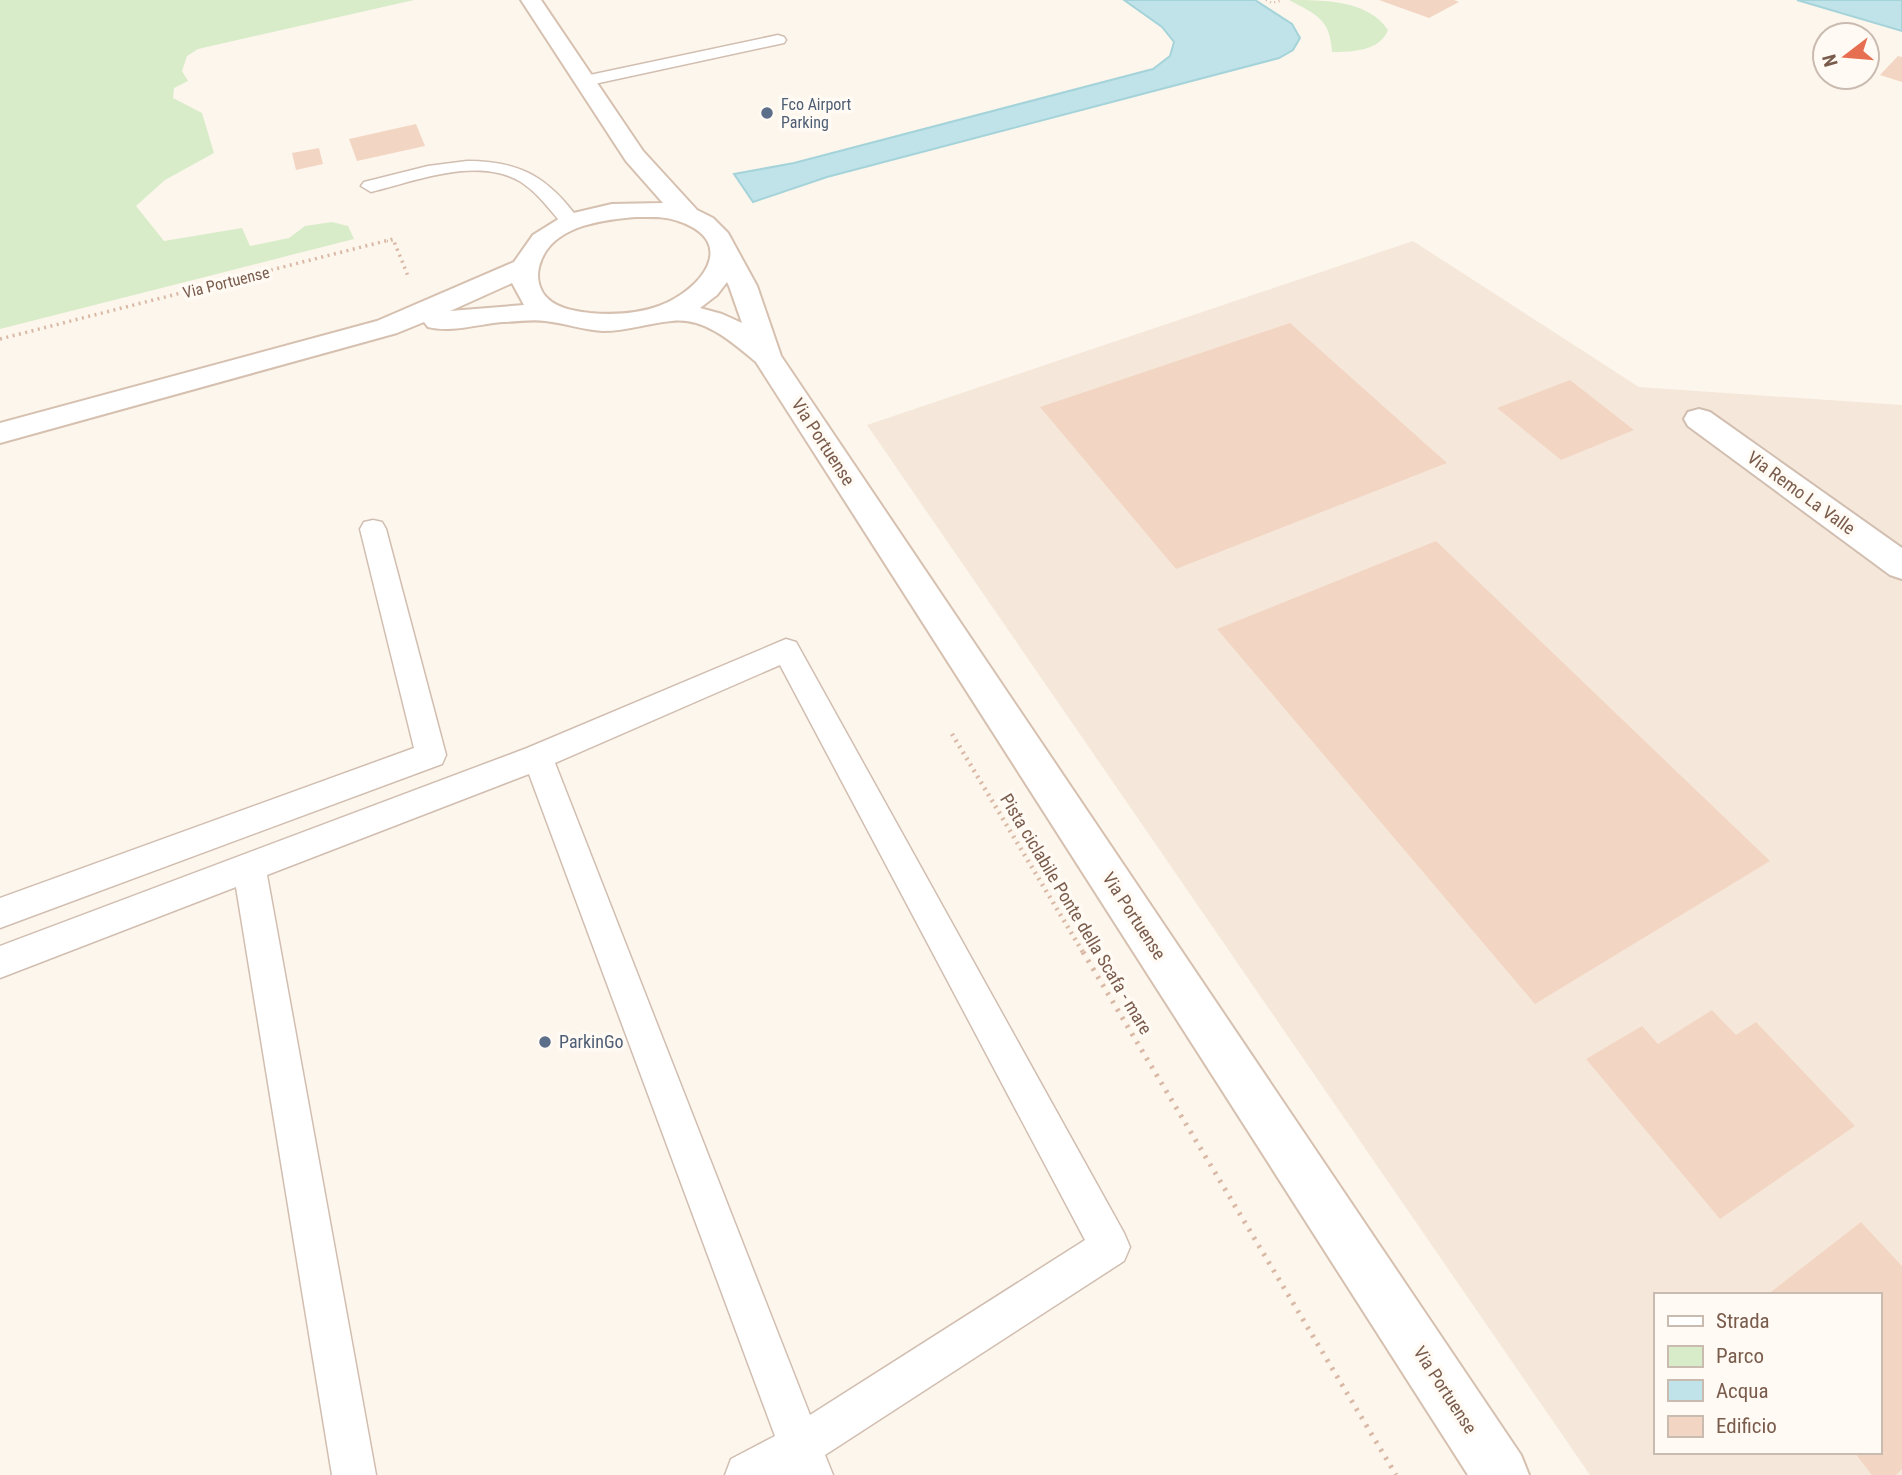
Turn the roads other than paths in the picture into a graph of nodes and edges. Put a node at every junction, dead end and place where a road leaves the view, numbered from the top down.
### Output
1 (531, 0) edge
2 (778, 40) dead end
3 (586, 81) junction
4 (634, 156) junction
5 (371, 186) dead end
6 (608, 212) junction
7 (688, 216) junction
8 (570, 221) junction
9 (725, 252) junction
10 (524, 267) junction
11 (550, 312) junction
12 (670, 312) junction
13 (387, 327) junction
14 (766, 356) junction
15 (1699, 419) dead end
16 (0, 433) edge
17 (373, 529) dead end
18 (1902, 566) edge
19 (538, 757) junction
20 (249, 867) junction
21 (0, 913) edge
22 (0, 961) edge
23 (805, 1461) edge
24 (354, 1475) edge
25 (747, 1475) edge
26 (1501, 1475) edge

1 - 3 street
2 - 3 lane
3 - 4 street
4 - 6 street
4 - 7 street
5 - 8 lane
6 - 7 street
6 - 8 street
7 - 9 street
8 - 10 street
9 - 12 street
9 - 14 street, Via Portuense
10 - 11 street
10 - 13 street
11 - 12 street
11 - 13 street
12 - 14 street, Via Portuense
13 - 16 street
14 - 26 street, Via Portuense
15 - 18 street, Via Remo La Valle
17 - 21 lane
19 - 20 lane
19 - 23 lane
19 - 23 lane
20 - 22 lane
20 - 24 lane
23 - 25 lane

